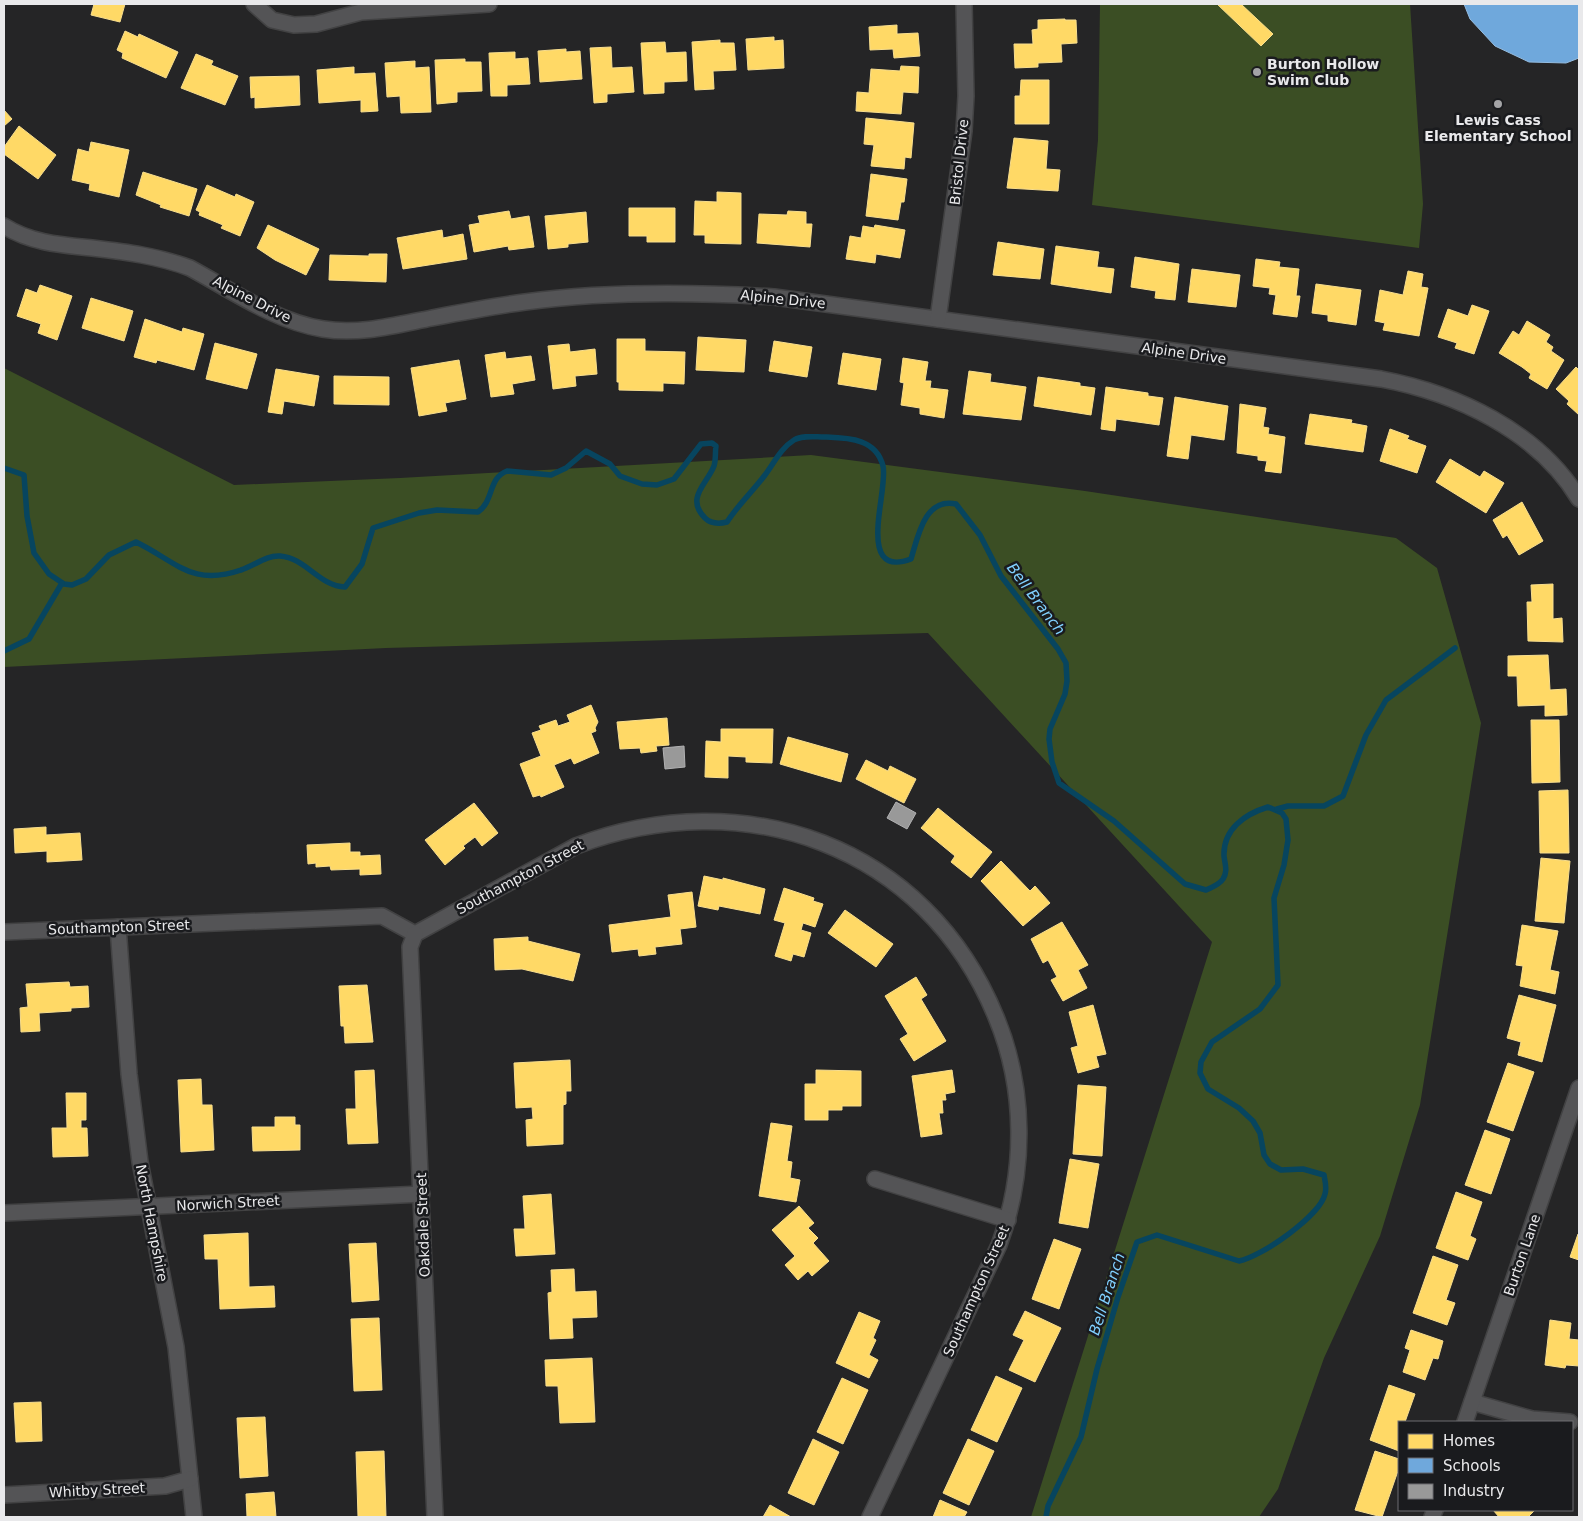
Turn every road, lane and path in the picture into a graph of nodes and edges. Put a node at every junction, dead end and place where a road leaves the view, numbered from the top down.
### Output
1 (254, 4) edge
2 (489, 4) edge
3 (964, 4) edge
4 (4, 226) edge
5 (938, 319) junction
6 (1579, 499) edge
7 (118, 927) junction
8 (4, 932) edge
9 (415, 934) junction
10 (1579, 1088) edge
11 (875, 1179) dead end
12 (422, 1194) junction
13 (147, 1207) junction
14 (4, 1213) edge
15 (1008, 1220) junction
16 (1472, 1402) junction
17 (1465, 1421) edge
18 (1558, 1421) edge
19 (190, 1479) junction
20 (4, 1495) edge
21 (194, 1517) edge
22 (435, 1517) edge
23 (870, 1517) edge

1 - 2 street
3 - 5 street, Bristol Drive
4 - 5 street, Alpine Drive
5 - 6 street, Alpine Drive
7 - 8 street, Southampton Street
7 - 9 street, Southampton Street
7 - 13 street, North Hampshire
9 - 12 street, Oakdale Street
9 - 15 street, Southampton Street
10 - 16 street, Burton Lane
11 - 15 street
12 - 13 street, Norwich Street
12 - 22 street, Oakdale Street
13 - 14 street, Norwich Street
13 - 19 street, North Hampshire
15 - 23 street, Southampton Street
16 - 17 street, Burton Lane
16 - 18 street
19 - 20 street, Whitby Street
19 - 21 street, North Hampshire

